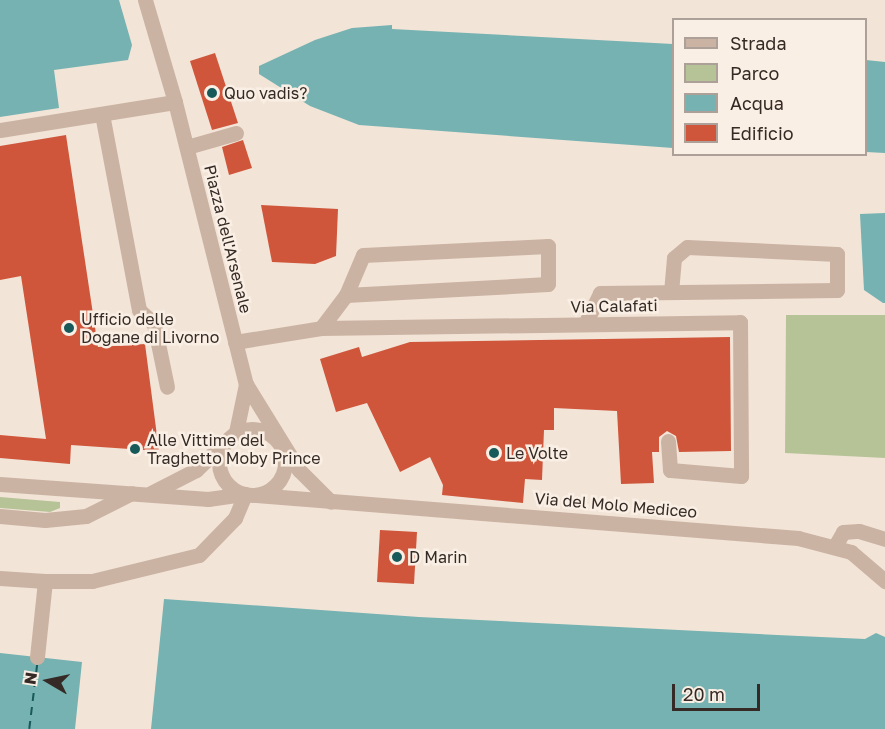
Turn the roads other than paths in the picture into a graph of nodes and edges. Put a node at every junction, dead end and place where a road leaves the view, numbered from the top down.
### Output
1 (146, 3) edge
2 (175, 102) junction
3 (102, 114) junction
4 (0, 130) edge
5 (236, 133) dead end
6 (187, 147) junction
7 (671, 292) junction
8 (346, 296) junction
9 (585, 324) junction
10 (321, 328) junction
11 (236, 342) junction
12 (246, 384) junction
13 (167, 387) dead end
14 (237, 432) junction
15 (668, 441) dead end
16 (224, 443) junction
17 (281, 445) junction
18 (0, 484) edge
19 (132, 493) junction
20 (150, 493) junction
21 (250, 495) junction
22 (331, 502) junction
23 (0, 516) edge
24 (885, 539) edge
25 (835, 546) junction
26 (0, 578) edge
27 (45, 581) junction
28 (885, 581) edge
29 (38, 657) dead end

1 - 2 street, Piazza dell'Arsenale
2 - 3 street
2 - 6 street, Piazza dell'Arsenale
3 - 4 street
3 - 13 street
5 - 6 street
6 - 11 street, Piazza dell'Arsenale
7 - 7 street
7 - 9 street
8 - 8 street
8 - 10 street
9 - 10 street, Via Calafati
9 - 15 street, Via Calafati
10 - 11 street, Via Calafati
11 - 12 street, Piazza dell'Arsenale
12 - 14 street, Piazza dell'Arsenale
12 - 17 street, Piazza dell'Arsenale
14 - 16 street
14 - 17 street
16 - 20 street, Via del Molo Mediceo
16 - 21 street
17 - 21 street
17 - 22 street
18 - 19 street, Via del Molo Mediceo
19 - 20 street, Via del Molo Mediceo
19 - 23 street, Via del Molo Mediceo
20 - 21 street, Via del Molo Mediceo
21 - 22 street, Via del Molo Mediceo
21 - 27 street
22 - 25 street, Via del Molo Mediceo
24 - 25 street
25 - 28 street, Via del Molo Mediceo
26 - 27 street
27 - 29 street

